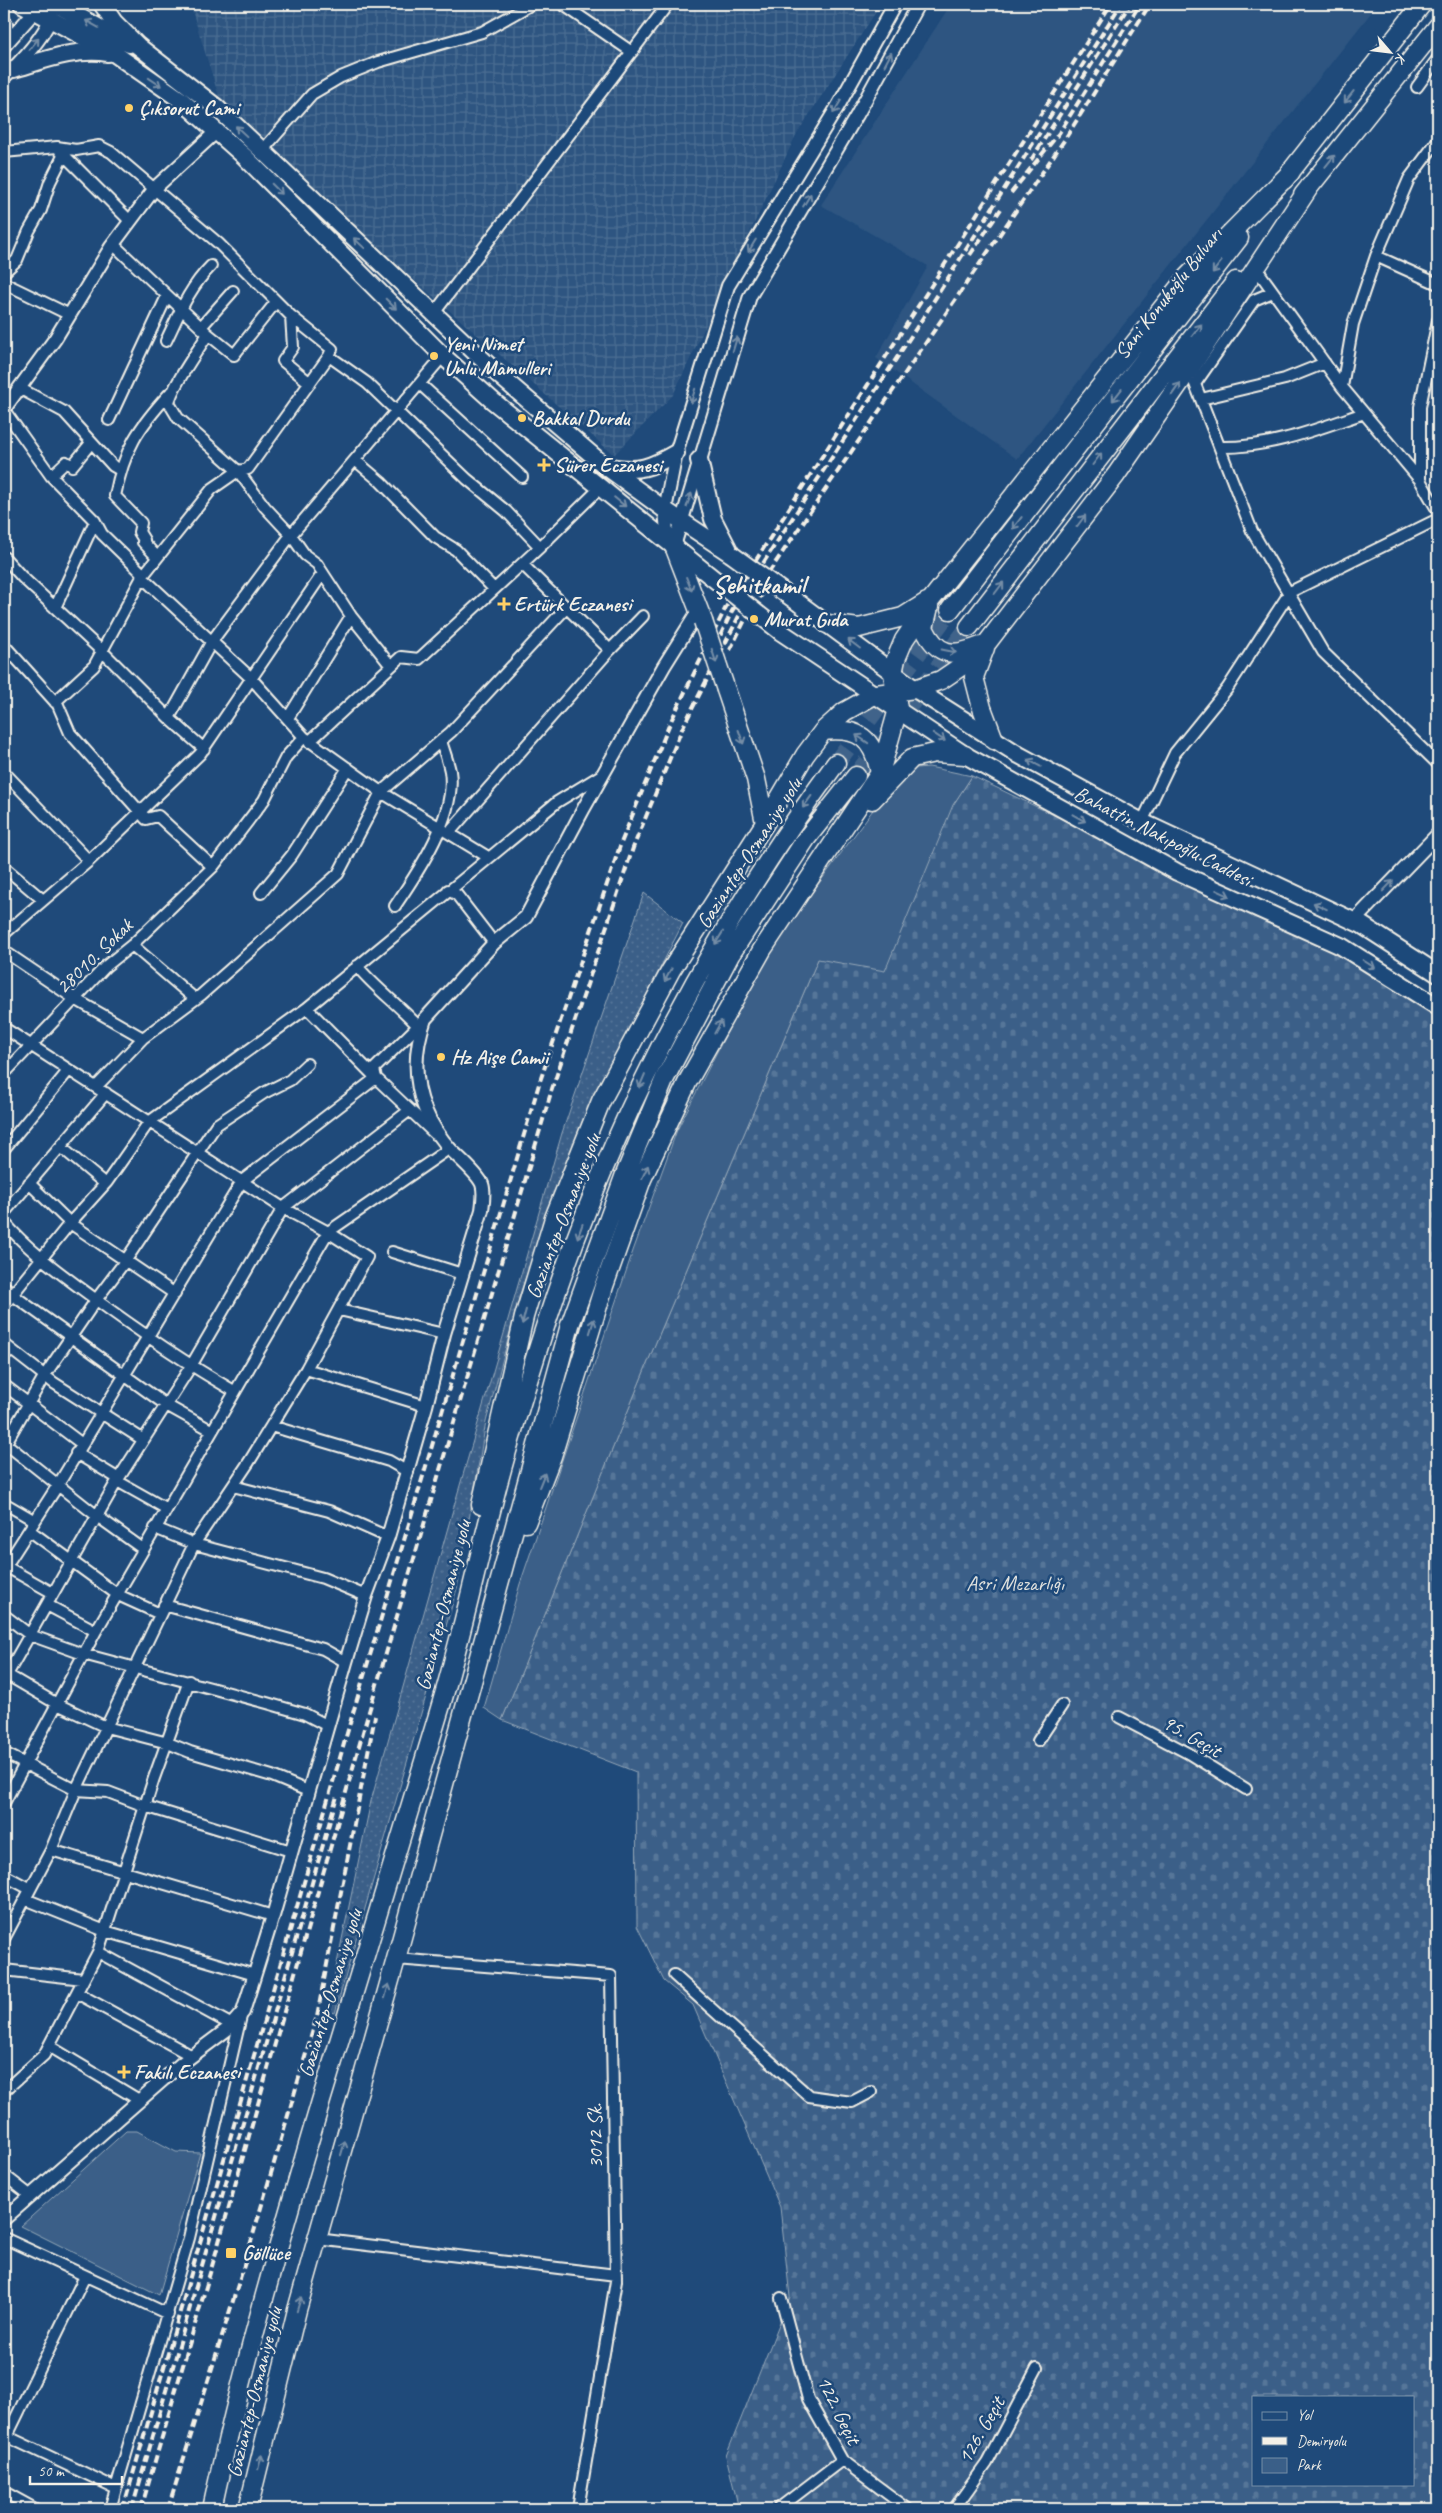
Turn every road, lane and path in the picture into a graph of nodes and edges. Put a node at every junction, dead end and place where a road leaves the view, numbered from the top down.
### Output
1 (102, 4) edge
2 (532, 4) edge
3 (562, 4) edge
4 (668, 4) edge
5 (895, 4) edge
6 (918, 4) edge
7 (1422, 4) edge
8 (44, 7) edge
9 (4, 24) edge
10 (1438, 26) edge
11 (4, 35) edge
12 (4, 46) edge
13 (632, 52) junction
14 (115, 54) junction
15 (150, 56) junction
16 (1438, 58) edge
17 (9, 73) edge
18 (1416, 87) dead end
19 (217, 131) junction
20 (1438, 140) edge
21 (262, 151) junction
22 (4, 152) edge
23 (60, 152) junction
24 (1291, 172) junction
25 (1310, 186) junction
26 (154, 188) junction
27 (130, 221) junction
28 (113, 244) junction
29 (1376, 256) junction
30 (211, 266) dead end
31 (1256, 268) junction
32 (4, 272) edge
33 (4, 283) edge
34 (1438, 284) edge
35 (233, 291) dead end
36 (1273, 292) junction
37 (167, 296) junction
38 (276, 302) junction
39 (180, 308) junction
40 (435, 312) junction
41 (70, 315) junction
42 (291, 316) junction
43 (1438, 320) edge
44 (204, 330) junction
45 (166, 341) dead end
46 (329, 356) junction
47 (443, 356) junction
48 (1325, 363) junction
49 (310, 383) junction
50 (420, 384) junction
51 (1342, 386) junction
52 (19, 388) junction
53 (170, 393) junction
54 (1201, 399) junction
55 (4, 409) edge
56 (397, 410) junction
57 (1364, 413) junction
58 (109, 420) dead end
59 (92, 443) junction
60 (1220, 447) junction
61 (676, 453) junction
62 (355, 460) junction
63 (699, 460) junction
64 (605, 466) junction
65 (120, 470) junction
66 (238, 471) junction
67 (51, 476) junction
68 (522, 477) dead end
69 (1420, 480) junction
70 (601, 487) junction
71 (665, 510) junction
72 (1438, 511) edge
73 (681, 520) junction
74 (1438, 520) edge
75 (95, 521) junction
76 (291, 535) junction
77 (674, 546) junction
78 (540, 547) junction
79 (731, 554) junction
80 (4, 558) edge
81 (157, 558) junction
82 (522, 564) junction
83 (323, 573) junction
84 (142, 577) junction
85 (494, 589) junction
86 (1290, 592) junction
87 (931, 600) junction
88 (55, 608) junction
89 (566, 608) junction
90 (950, 610) tunnel mouth
91 (351, 616) junction
92 (643, 616) dead end
93 (702, 616) junction
94 (827, 624) junction
95 (969, 627) tunnel mouth
96 (212, 641) junction
97 (987, 643) junction
98 (4, 645) edge
99 (610, 650) junction
100 (102, 652) junction
101 (391, 666) junction
102 (893, 674) junction
103 (251, 678) junction
104 (915, 689) junction
105 (876, 694) junction
106 (897, 701) junction
107 (55, 702) junction
108 (169, 718) junction
109 (288, 718) junction
110 (823, 732) junction
111 (306, 739) junction
112 (994, 740) junction
113 (441, 741) junction
114 (204, 749) junction
115 (965, 755) junction
116 (836, 763) tunnel mouth
117 (1438, 764) edge
118 (348, 768) junction
119 (4, 772) edge
120 (604, 773) junction
121 (880, 774) junction
122 (856, 776) tunnel mouth
123 (381, 792) junction
124 (141, 813) junction
125 (1142, 822) junction
126 (765, 823) junction
127 (848, 823) junction
128 (444, 830) junction
129 (1438, 834) edge
130 (488, 857) junction
131 (89, 861) junction
132 (213, 866) junction
133 (4, 867) edge
134 (448, 890) junction
135 (261, 893) dead end
136 (43, 900) junction
137 (395, 906) dead end
138 (1354, 921) junction
139 (4, 934) edge
140 (494, 943) junction
141 (132, 945) junction
142 (4, 951) edge
143 (357, 966) junction
144 (1438, 974) edge
145 (75, 999) junction
146 (195, 999) junction
147 (1438, 1007) edge
148 (307, 1008) junction
149 (421, 1022) junction
150 (4, 1028) edge
151 (143, 1038) junction
152 (30, 1045) junction
153 (307, 1064) dead end
154 (69, 1070) junction
155 (4, 1074) edge
156 (376, 1078) junction
157 (96, 1087) junction
158 (106, 1093) junction
159 (410, 1110) junction
160 (149, 1122) junction
161 (447, 1145) junction
162 (60, 1147) junction
163 (4, 1149) edge
164 (197, 1151) junction
165 (242, 1181) junction
166 (29, 1183) junction
167 (104, 1183) junction
168 (283, 1208) junction
169 (4, 1212) edge
170 (4, 1222) edge
171 (70, 1223) junction
172 (328, 1232) junction
173 (392, 1252) dead end
174 (40, 1259) junction
175 (126, 1260) junction
176 (462, 1274) junction
177 (4, 1286) edge
178 (12, 1294) junction
179 (174, 1294) junction
180 (96, 1300) junction
181 (4, 1304) edge
182 (340, 1310) junction
183 (444, 1334) junction
184 (72, 1338) junction
185 (148, 1338) junction
186 (4, 1344) edge
187 (191, 1366) junction
188 (306, 1369) junction
189 (126, 1374) junction
190 (46, 1375) junction
191 (4, 1385) edge
192 (234, 1390) junction
193 (29, 1403) junction
194 (166, 1405) junction
195 (426, 1406) junction
196 (100, 1414) junction
197 (271, 1426) junction
198 (211, 1430) junction
199 (142, 1439) junction
200 (5, 1445) edge
201 (79, 1448) junction
202 (408, 1472) junction
203 (118, 1480) junction
204 (58, 1486) junction
205 (233, 1486) junction
206 (4, 1503) edge
207 (165, 1508) junction
208 (97, 1516) junction
209 (32, 1526) junction
210 (155, 1528) junction
211 (388, 1537) junction
212 (194, 1544) junction
213 (143, 1549) junction
214 (71, 1560) junction
215 (5, 1564) edge
216 (53, 1593) junction
217 (118, 1595) junction
218 (366, 1596) junction
219 (47, 1605) junction
220 (492, 1607) junction
221 (162, 1609) junction
222 (4, 1615) edge
223 (96, 1631) junction
224 (30, 1635) junction
225 (83, 1654) junction
226 (346, 1662) junction
227 (133, 1668) junction
228 (4, 1677) edge
229 (189, 1681) junction
230 (447, 1685) junction
231 (57, 1704) junction
232 (1062, 1705) dead end
233 (1119, 1717) dead end
234 (328, 1726) junction
235 (106, 1728) junction
236 (1038, 1741) dead end
237 (168, 1743) junction
238 (4, 1753) edge
239 (26, 1764) junction
240 (1246, 1789) dead end
241 (76, 1790) junction
242 (308, 1791) junction
243 (4, 1803) edge
244 (145, 1806) junction
245 (51, 1850) junction
246 (291, 1851) junction
247 (124, 1870) junction
248 (4, 1875) edge
249 (30, 1889) junction
250 (25, 1899) junction
251 (273, 1916) junction
252 (105, 1931) junction
253 (4, 1939) edge
254 (98, 1952) junction
255 (396, 1959) junction
256 (4, 1970) edge
257 (255, 1975) junction
258 (674, 1975) dead end
259 (83, 1979) junction
260 (77, 1994) junction
261 (243, 2012) junction
262 (232, 2025) junction
263 (49, 2046) junction
264 (192, 2056) junction
265 (4, 2091) edge
266 (871, 2092) dead end
267 (139, 2100) junction
268 (4, 2175) edge
269 (31, 2196) junction
270 (4, 2220) edge
271 (4, 2238) edge
272 (317, 2239) junction
273 (616, 2275) junction
274 (85, 2276) junction
275 (781, 2298) dead end
276 (168, 2314) junction
277 (1037, 2368) dead end
278 (5, 2435) edge
279 (842, 2460) junction
280 (116, 2488) junction
281 (4, 2492) edge
282 (35, 2509) edge
283 (110, 2509) edge
284 (212, 2509) edge
285 (248, 2509) edge
286 (578, 2509) edge
287 (778, 2509) edge
288 (908, 2509) edge
289 (954, 2509) edge

1 - 15 main road
2 - 21 street
3 - 13 street
4 - 13 street
5 -> 61 street
63 -> 6 street
7 -> 24 highway, Sani Konukoğlu Bulvarı
8 - 12 street
8 - 14 main road
15 -> 8 main road
17 -> 8 street
9 - 11 main road
25 -> 10 highway
13 - 40 street
14 - 17 main road
14 -> 19 main road
21 -> 15 main road, Bahattin Nakıpoğlu Caddesi
16 - 18 street
19 - 26 street
19 -> 47 main road
20 - 29 street
40 -> 21 main road, Bahattin Nakıpoğlu Caddesi
22 - 23 street
23 - 26 street
23 - 27 street
23 - 32 street
24 - 87 highway
24 -> 90 highway, Sani Konukoğlu Bulvarı
25 - 31 highway
95 -> 25 highway
26 - 27 street
26 - 38 street
27 - 28 street
28 - 37 street
28 - 41 street
29 - 34 street
29 - 51 street
30 - 39 street
31 - 36 street
97 -> 31 highway
33 - 41 street
35 - 44 street
36 - 48 street
36 - 54 street
37 - 39 street
37 - 58 street
38 - 42 street
38 - 44 street
39 - 44 street
39 - 45 street
40 - 64 main road, Bahattin Nakıpoğlu Caddesi
41 - 52 street
42 - 46 street
42 - 49 street
43 - 69 street
44 - 53 street
46 - 49 street
46 - 56 street
47 - 50 street
47 - 70 main road
48 - 51 street
48 - 54 street
49 - 66 street
50 - 56 street
50 - 68 street
51 - 57 street
52 - 55 street
52 - 59 street
53 - 65 street
53 - 66 street
54 - 60 street
55 - 67 street
56 - 62 street
56 - 78 street
57 - 60 street
57 - 69 street
59 - 65 street
59 - 67 street
60 - 86 street
61 - 64 main road
61 - 71 street
62 - 76 street
62 - 85 street
73 -> 63 street
63 - 79 main road
64 - 71 main road, Bahattin Nakıpoğlu Caddesi
65 - 81 street
66 - 76 street
66 - 81 street
67 - 75 street
69 - 72 street
70 -> 77 main road
70 - 78 street
71 - 73 main road, Bahattin Nakıpoğlu Caddesi
71 - 77 street
73 - 77 street
73 - 79 main road, Bahattin Nakıpoğlu Caddesi
74 - 86 street
75 - 84 street
75 - 88 street
76 - 83 street
76 - 96 street
77 -> 93 highway
77 - 105 main road, bridge
78 - 82 street
79 - 94 main road, Bahattin Nakıpoğlu Caddesi, bridge
80 - 88 street
81 - 84 street
82 - 85 street
82 - 89 street
83 - 91 street
83 - 103 street
84 - 96 street
84 - 100 street
85 - 101 street
86 - 117 street
86 - 125 street
87 - 94 highway
87 -> 97 highway
87 - 102 highway
88 - 100 street
89 - 99 street
89 - 113 street
91 - 101 street
91 - 109 street
92 - 99 street
93 - 120 street
93 -> 126 highway, bridge
102 -> 94 main road, Bahattin Nakıpoğlu Caddesi
96 - 103 street
96 - 108 street
97 - 104 highway
97 - 112 highway
98 - 107 street
99 - 128 street
100 - 107 street
100 - 108 street
101 - 111 street, 28010. Sokak
102 - 104 main road, Bahattin Nakıpoğlu Caddesi
102 - 106 highway
103 - 109 street
103 - 114 street
104 - 106 highway
104 - 112 main road, Bahattin Nakıpoğlu Caddesi
105 - 106 highway
105 - 110 highway
106 -> 115 main road, Bahattin Nakıpoğlu Caddesi
106 - 121 highway
107 - 124 street
108 - 114 street
109 - 111 street
121 -> 110 highway
110 - 126 highway
111 - 118 street
111 - 132 street, 28010. Sokak
125 -> 112 main road, Bahattin Nakıpoğlu Caddesi
113 - 123 street
113 - 128 street
114 - 124 street
115 - 127 highway
115 -> 147 main road, Bahattin Nakıpoğlu Caddesi
116 -> 230 highway, Gaziantep-Osmaniye yolu
118 - 123 street
118 - 135 street
119 - 131 street
120 - 130 street
120 - 140 street
121 - 127 highway
122 - 220 highway, Gaziantep-Osmaniye yolu
123 - 128 street
123 - 146 street
124 - 131 street
124 - 132 street
138 -> 125 main road, Bahattin Nakıpoğlu Caddesi
126 -> 230 highway
220 -> 127 highway
128 - 130 street
128 - 137 street
138 -> 129 street
130 - 134 street
131 - 136 street
132 - 141 street, 28010. Sokak
133 - 136 street
134 - 140 street
134 - 143 street
136 - 139 street
138 - 144 main road, Bahattin Nakıpoğlu Caddesi
140 - 149 street
141 - 145 street, 28010. Sokak
141 - 146 street
142 - 145 street
143 - 148 street
143 - 149 street
145 - 151 street
145 - 152 street, 28010. Sokak
146 - 151 street
148 - 156 street
148 - 160 street
149 - 156 street
149 - 161 street
150 - 152 street
151 - 157 street
152 - 154 street
152 - 155 street, 28010. Sokak
153 - 164 street
154 - 157 street
154 - 163 street
156 - 159 street
156 - 165 street
157 - 158 street
158 - 160 street
158 - 162 street
159 - 161 street
159 - 168 street
160 - 164 street
160 - 167 street
161 - 172 street
161 - 176 street
162 - 166 street
162 - 167 street
164 - 165 street
164 - 175 street
165 - 168 street
165 - 179 street
166 - 169 street
166 - 171 street
167 - 171 street
168 - 172 street
168 - 187 street
170 - 174 street
171 - 174 street
171 - 175 street
172 - 182 street
172 - 192 street
173 - 176 street
174 - 178 street
174 - 180 street
175 - 179 street
175 - 180 street
176 - 183 street
177 - 178 street
178 - 181 street
178 - 184 street
179 - 185 street
180 - 184 street
180 - 185 street
182 - 183 street
182 - 188 street
183 - 195 street
184 - 189 street
184 - 190 street
185 - 187 street
185 - 189 street
186 - 190 street
187 - 192 street
187 - 194 street
188 - 195 street
188 - 197 street
189 - 194 street
189 - 196 street
190 - 193 street
190 - 196 street
191 - 193 street
192 - 198 street
193 - 200 street
193 - 201 street
194 - 198 street
194 - 199 street
195 - 202 street
196 - 199 street
196 - 201 street
197 - 202 street
197 - 205 street
198 - 207 street
199 - 203 street
200 - 204 street
201 - 203 street
201 - 204 street
202 - 211 street
203 - 207 street
203 - 208 street
204 - 208 street
204 - 209 street
205 - 211 street
205 - 212 street
206 - 209 street
207 - 210 street
208 - 213 street
208 - 214 street
209 - 214 street
209 - 215 street
210 - 212 street
210 - 213 street
211 - 218 street
212 - 218 street
212 - 221 street
213 - 217 street
214 - 216 street
214 - 217 street
215 - 216 street
216 - 219 street
217 - 221 street
217 - 223 street
218 - 226 street
219 - 223 street
219 - 224 street
220 - 255 highway, Gaziantep-Osmaniye yolu
221 - 226 street
221 - 227 street
222 - 224 street
223 - 225 street
224 - 225 street
224 - 228 street
225 - 227 street
225 - 231 street
226 - 234 street
227 - 229 street
227 - 235 street
228 - 231 street
229 - 234 street
229 - 237 street
230 - 284 highway, Gaziantep-Osmaniye yolu
231 - 235 street
231 - 239 street
232 - 236 street
233 - 240 street, 95. Geçit
234 - 242 street
235 - 237 street
235 - 241 street
237 - 242 street
237 - 244 street
238 - 239 street
239 - 241 street
239 - 243 street
241 - 244 street
241 - 245 street
242 - 246 street
244 - 246 street
244 - 247 street
245 - 247 street
245 - 249 street
246 - 251 street
247 - 251 street
247 - 252 street
248 - 249 street
249 - 250 street
250 - 252 street
250 - 253 street
251 - 257 street
252 - 254 street
252 - 257 street
254 - 259 street
254 - 262 street
272 -> 255 highway, Gaziantep-Osmaniye yolu
255 - 273 street, 3012 Sk.
256 - 259 street
257 - 261 street
258 - 266 street
259 - 260 street
260 - 263 street
260 - 264 street
261 - 262 street
261 - 276 street
262 - 264 street
263 - 265 street
263 - 267 street
264 - 267 street
267 - 269 street
268 - 269 street
269 - 270 street
271 - 274 street
272 - 273 street
285 -> 272 highway, Gaziantep-Osmaniye yolu
273 - 286 street, 3012 Sk.
274 - 276 street
274 - 278 street
275 - 279 street, 122. Geçit
276 - 280 street
277 - 289 street, 126. Geçit
278 - 280 street
279 - 287 street
279 - 288 street, 122. Geçit
280 - 283 street
281 - 282 street

